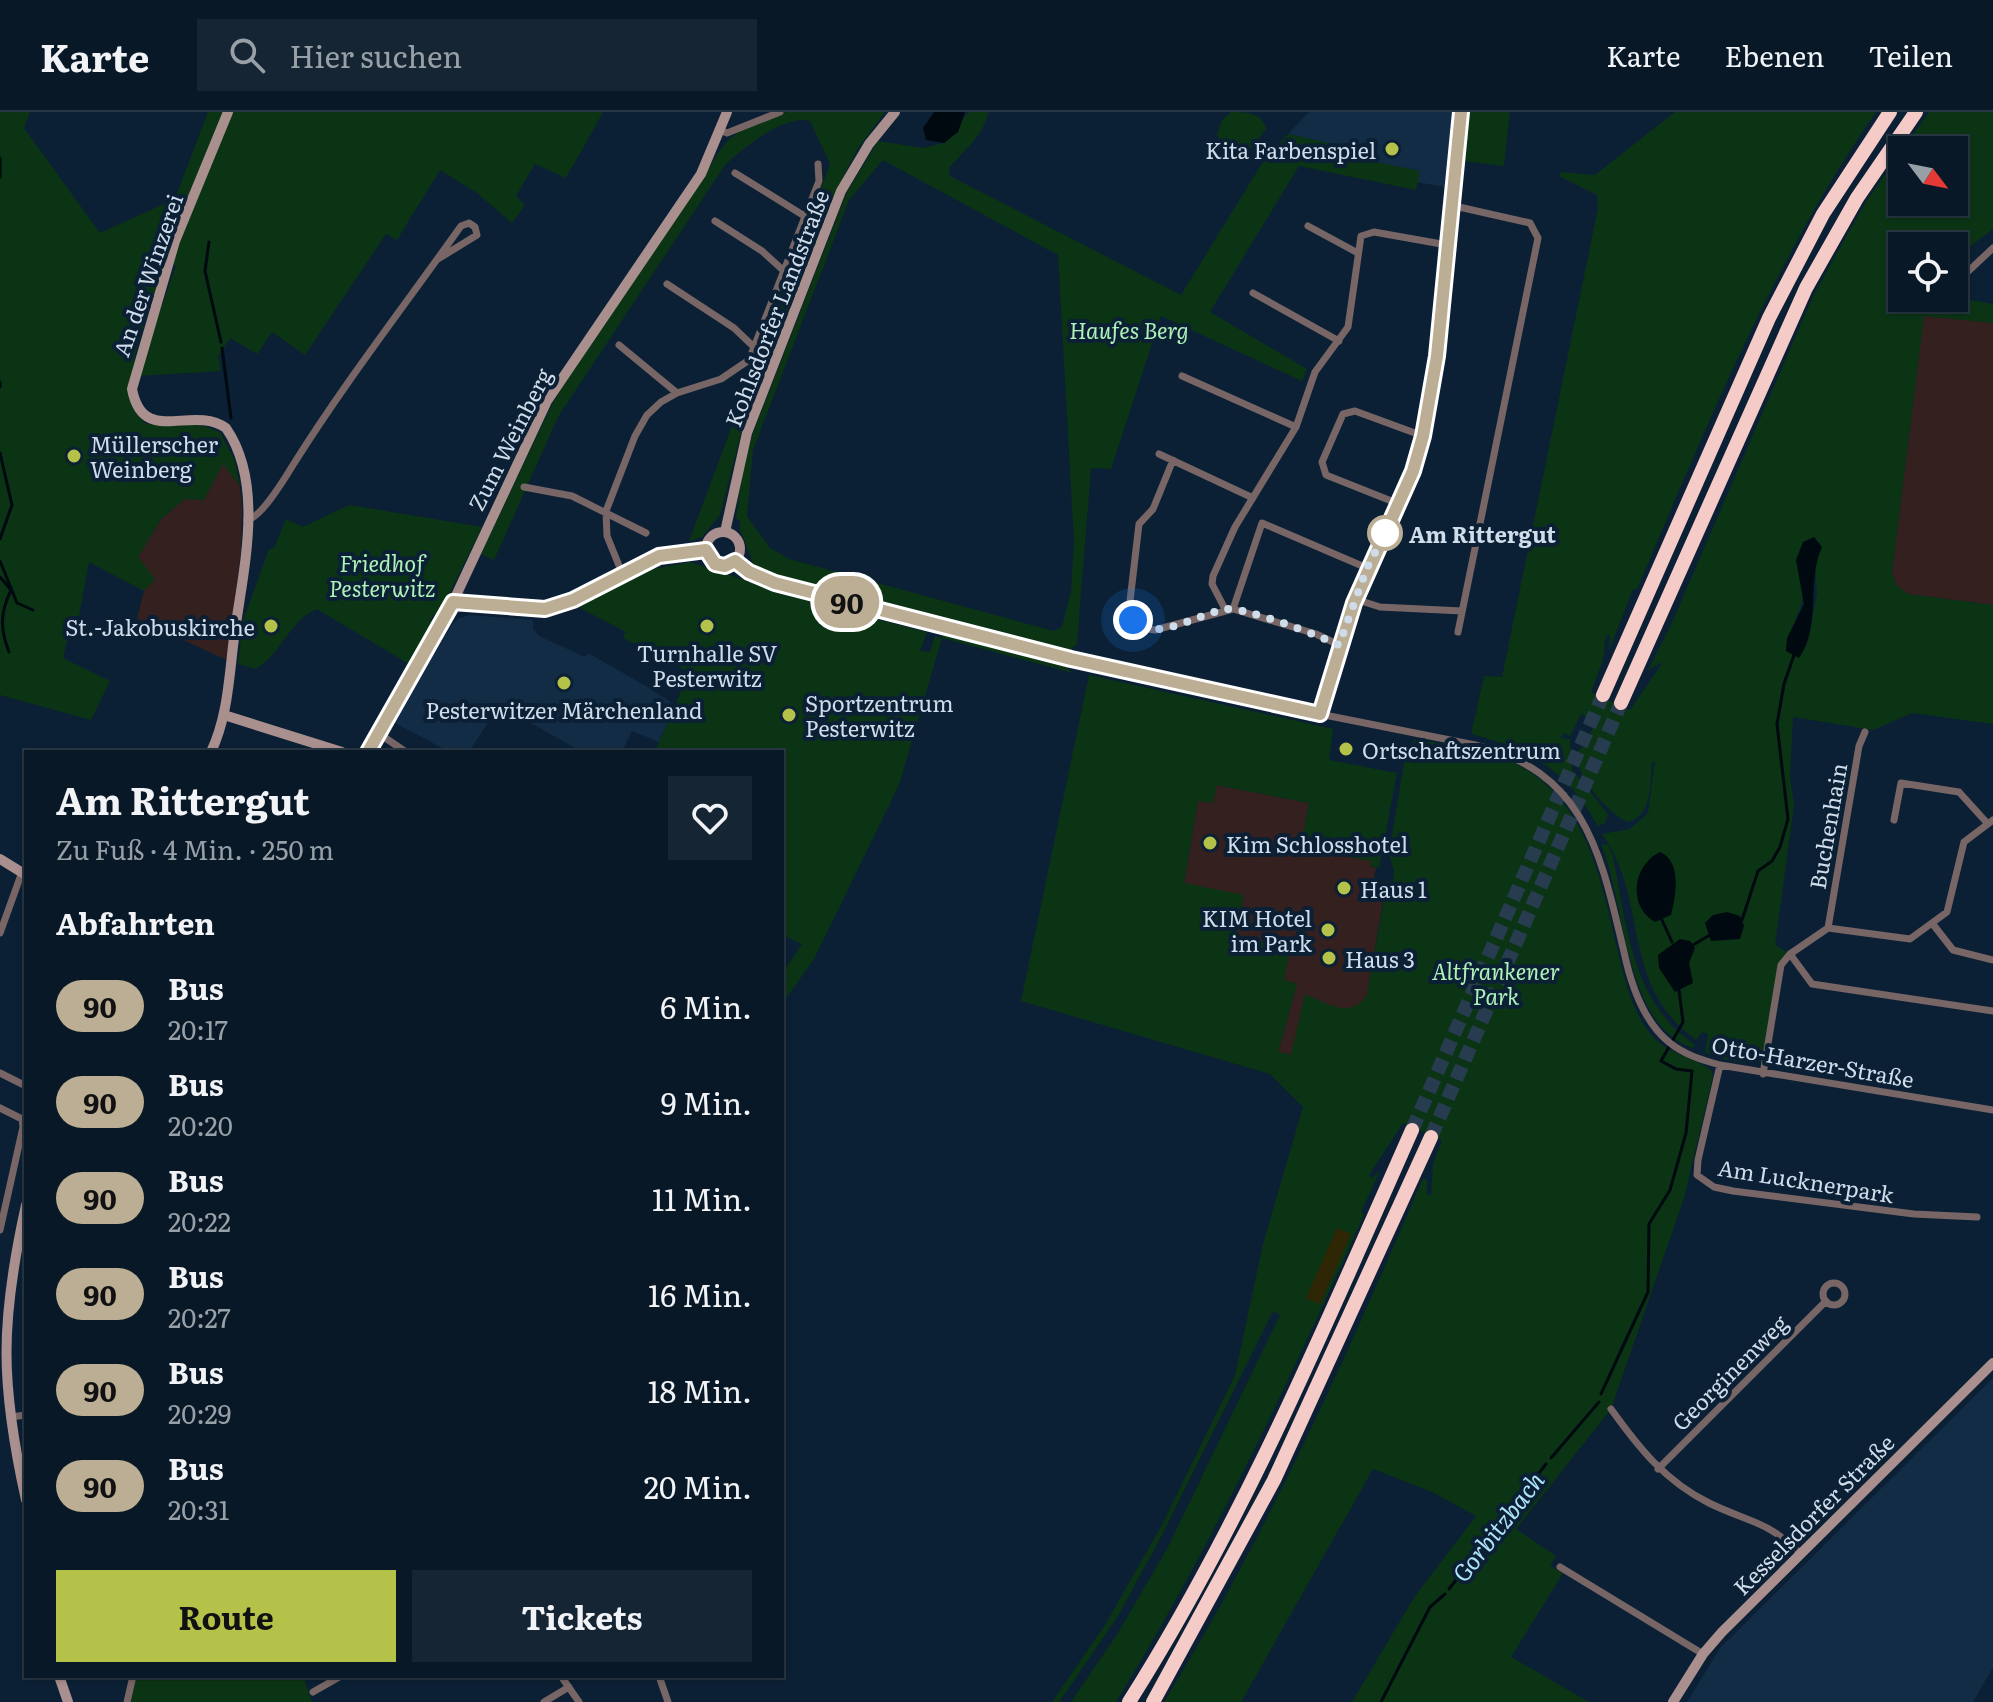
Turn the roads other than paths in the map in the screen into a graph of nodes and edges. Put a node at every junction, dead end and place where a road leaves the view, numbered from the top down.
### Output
1 (228, 112) edge
2 (727, 112) edge
3 (780, 112) edge
4 (895, 112) edge
5 (1461, 112) edge
6 (1890, 112) edge
7 (1916, 112) edge
8 (720, 130) junction
9 (818, 164) dead end
10 (735, 173) dead end
11 (1450, 205) junction
12 (806, 217) junction
13 (715, 221) dead end
14 (1308, 226) dead end
15 (1447, 245) junction
16 (1993, 248) edge
17 (1356, 252) junction
18 (438, 259) junction
19 (1968, 271) edge
20 (785, 272) junction
21 (667, 284) dead end
22 (1253, 293) dead end
23 (1339, 341) junction
24 (619, 345) dead end
25 (755, 348) junction
26 (1182, 376) dead end
27 (677, 393) junction
28 (1296, 427) junction
29 (1423, 436) junction
30 (1159, 454) dead end
31 (1173, 460) junction
32 (524, 487) dead end
33 (1253, 498) junction
34 (1399, 504) junction
35 (606, 511) junction
36 (247, 520) junction
37 (725, 532) junction
38 (646, 533) dead end
39 (706, 550) junction
40 (735, 561) junction
41 (1367, 568) junction
42 (622, 573) junction
43 (1355, 599) junction
44 (453, 602) junction
45 (1229, 609) junction
46 (1462, 611) junction
47 (1458, 632) dead end
48 (1339, 645) junction
49 (1603, 695) tunnel mouth
50 (1621, 703) tunnel mouth
51 (1320, 714) junction
52 (224, 715) junction
53 (1865, 732) dead end
54 (378, 733) junction
55 (212, 750) edge
56 (336, 750) edge
57 (369, 750) edge
58 (403, 750) edge
59 (1894, 820) dead end
60 (1990, 822) edge
61 (0, 859) edge
62 (24, 873) edge
63 (1932, 923) junction
64 (1828, 928) junction
65 (0, 933) edge
66 (1790, 954) junction
67 (1993, 960) edge
68 (1993, 1011) edge
69 (1720, 1065) junction
70 (0, 1073) edge
71 (1763, 1074) junction
72 (24, 1085) edge
73 (0, 1108) edge
74 (1993, 1110) edge
75 (1412, 1130) tunnel mouth
76 (1431, 1137) tunnel mouth
77 (24, 1214) edge
78 (1977, 1217) dead end
79 (0, 1230) edge
80 (1826, 1301) dead end
81 (2, 1319) edge
82 (1993, 1363) edge
83 (1611, 1409) dead end
84 (24, 1415) edge
85 (7, 1417) junction
86 (1658, 1469) junction
87 (24, 1491) edge
88 (1801, 1554) junction
89 (1560, 1567) dead end
90 (1703, 1654) junction
91 (60, 1678) edge
92 (133, 1678) edge
93 (338, 1678) edge
94 (562, 1678) edge
95 (660, 1678) edge
96 (569, 1687) junction
97 (313, 1692) dead end
98 (68, 1702) edge
99 (127, 1702) edge
100 (544, 1702) edge
101 (579, 1702) edge
102 (668, 1702) edge
103 (1129, 1702) edge
104 (1153, 1702) edge
105 (1673, 1702) edge

1 - 36 street, An der Winzerei
2 - 8 street, Zum Weinberg
3 - 8 street
4 - 37 street, Kohlsdorfer Landstraße
5 - 11 street
6 - 49 highway
7 - 50 highway
8 - 44 street, Zum Weinberg
9 - 12 street
10 - 12 street
11 - 15 street
11 - 46 street
12 - 20 street
13 - 20 street
14 - 17 street
15 - 17 street
15 - 29 street
16 - 19 street
17 - 23 street
18 - 18 street
18 - 36 street
20 - 25 street
21 - 25 street
22 - 23 street
23 - 28 street
24 - 27 street
25 - 27 street
26 - 28 street
27 - 35 street
28 - 33 street
29 - 34 street
29 - 34 street
30 - 31 street
31 - 33 street
31 - 45 street
32 - 35 street
33 - 45 street
34 - 41 street
35 - 38 street
35 - 42 street
36 - 52 street, An der Winzerei
37 - 39 street
37 - 40 street
39 - 40 street
39 - 42 street
40 - 51 street, Otto-Harzer-Straße
41 - 43 street
41 - 45 street
42 - 44 street
43 - 46 street
43 - 48 street
44 - 54 street, Zum Weinberg
45 - 48 street
46 - 47 street
48 - 51 street
51 - 69 street, Otto-Harzer-Straße
52 - 55 street, An der Winzerei
52 - 56 street
53 - 64 street, Buchenhain
54 - 57 street, Zum Weinberg
54 - 58 street
59 - 60 street
60 - 63 street
61 - 62 street
62 - 65 street
63 - 64 street
63 - 67 street
64 - 66 street
66 - 68 street
66 - 71 street
69 - 71 street, Otto-Harzer-Straße
69 - 78 street, Am Lucknerpark
70 - 72 street
71 - 74 street, Otto-Harzer-Straße
73 - 79 street
75 - 103 highway
76 - 104 highway
77 - 81 street
80 - 86 street, Georginenweg
81 - 85 street
82 - 88 street, Kesselsdorfer Straße
83 - 86 street
84 - 85 street
85 - 87 street
86 - 88 street
88 - 90 street, Kesselsdorfer Straße
89 - 90 street
90 - 105 street, Kesselsdorfer Straße
91 - 98 street
92 - 99 street
93 - 97 street
94 - 96 street
95 - 102 street
96 - 100 street
96 - 101 street

